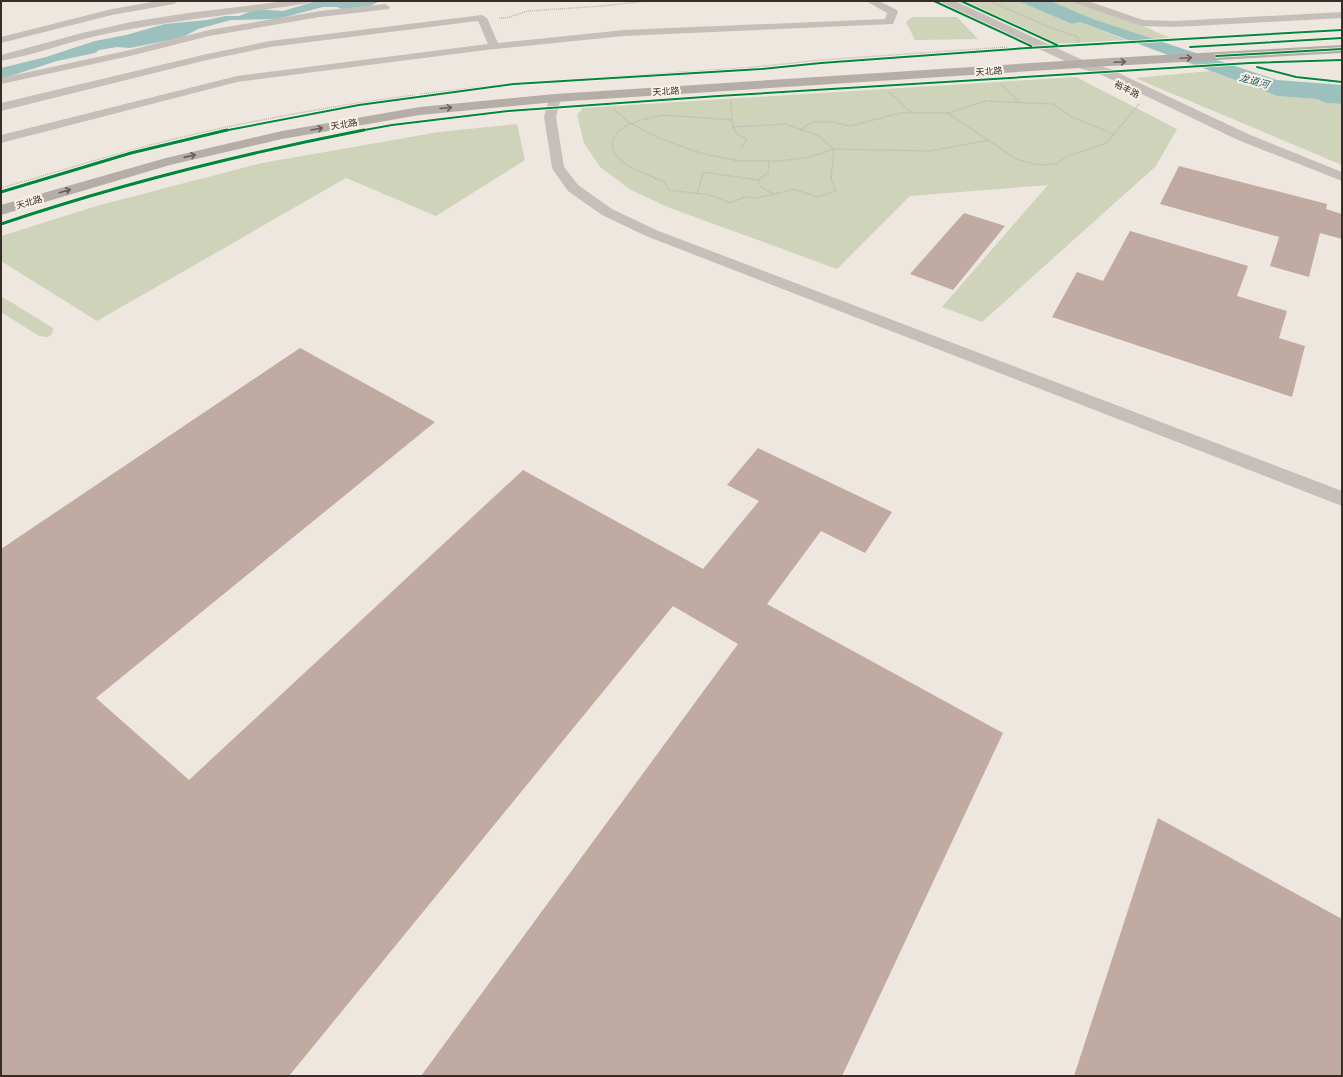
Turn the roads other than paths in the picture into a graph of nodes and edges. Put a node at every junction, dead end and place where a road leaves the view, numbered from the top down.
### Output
1 (174, 1) edge
2 (306, 1) edge
3 (871, 1) edge
4 (946, 1) edge
5 (1078, 1) edge
6 (388, 4) edge
7 (1342, 15) edge
8 (399, 28) junction
9 (1342, 38) edge
10 (1, 40) edge
11 (494, 46) junction
12 (1067, 49) junction
13 (1342, 49) edge
14 (1, 58) edge
15 (1083, 65) junction
16 (1, 81) edge
17 (555, 98) junction
18 (1, 107) edge
19 (1, 139) edge
20 (1342, 177) edge
21 (1342, 186) edge
22 (1, 197) edge
23 (1, 210) edge
24 (1342, 499) edge

1 - 10 street
2 - 14 street
3 - 11 street
4 - 12 street
5 - 7 street
6 - 8 street
6 - 16 street
8 - 11 street
8 - 18 street
9 - 12 main road, 天北路
11 - 19 street
12 - 15 street
12 - 22 main road, 天北路
15 -> 13 main road, 天北路
15 - 17 main road, 天北路
15 - 20 street, 裕丰路
15 - 21 street, 裕丰路
23 -> 17 main road, 天北路
17 - 24 street

